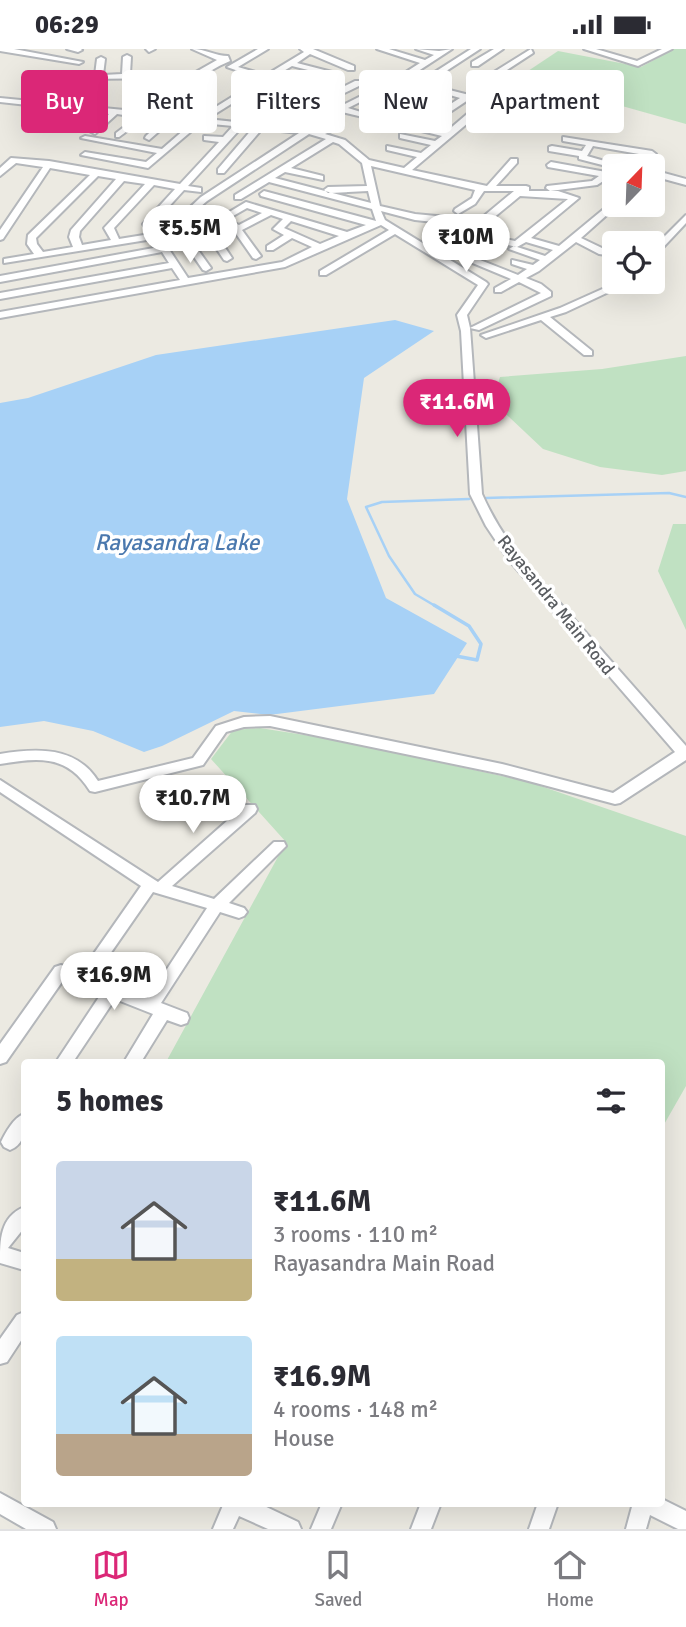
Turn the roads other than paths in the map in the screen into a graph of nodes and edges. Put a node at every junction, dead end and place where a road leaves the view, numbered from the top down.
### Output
1 (1, 49) edge
2 (72, 49) edge
3 (196, 49) edge
4 (264, 49) edge
5 (298, 49) edge
6 (381, 49) edge
7 (420, 49) edge
8 (477, 49) edge
9 (499, 49) edge
10 (589, 49) edge
11 (668, 49) edge
12 (307, 50) edge
13 (444, 51) edge
14 (530, 51) dead end
15 (127, 52) edge
16 (57, 58) junction
17 (225, 58) junction
18 (101, 59) dead end
19 (246, 59) junction
20 (79, 62) dead end
21 (257, 62) dead end
22 (290, 63) junction
23 (426, 63) junction
24 (152, 64) dead end
25 (475, 64) dead end
26 (231, 67) junction
27 (351, 68) dead end
28 (100, 70) edge
29 (126, 70) edge
30 (152, 70) edge
31 (205, 70) edge
32 (246, 70) edge
33 (270, 70) edge
34 (279, 70) edge
35 (315, 70) edge
36 (417, 70) edge
37 (442, 70) edge
38 (502, 70) edge
39 (358, 83) dead end
40 (345, 89) edge
41 (452, 94) edge
42 (466, 97) joint
43 (0, 100) edge
44 (452, 107) edge
45 (116, 111) junction
46 (122, 112) edge
47 (108, 119) edge
48 (466, 120) edge
49 (122, 133) edge
50 (154, 133) edge
51 (184, 133) edge
52 (232, 133) edge
53 (254, 133) edge
54 (305, 133) edge
55 (315, 133) edge
56 (441, 133) edge
57 (319, 134) joint
58 (119, 135) dead end
59 (449, 135) junction
60 (403, 136) dead end
61 (85, 138) dead end
62 (149, 138) dead end
63 (206, 138) dead end
64 (334, 138) junction
65 (566, 139) dead end
66 (225, 140) junction
67 (592, 143) junction
68 (437, 144) junction
69 (390, 148) dead end
70 (552, 149) dead end
71 (162, 151) junction
72 (584, 154) junction
73 (648, 154) edge
74 (85, 155) dead end
75 (424, 156) junction
76 (188, 158) dead end
77 (206, 161) junction
78 (514, 161) dead end
79 (366, 162) junction
80 (602, 163) edge
81 (49, 164) junction
82 (551, 165) dead end
83 (285, 169) junction
84 (221, 171) dead end
85 (404, 172) junction
86 (602, 172) edge
87 (0, 173) edge
88 (97, 173) junction
89 (665, 176) edge
90 (123, 177) junction
91 (320, 178) dead end
92 (602, 178) edge
93 (268, 179) junction
94 (152, 182) junction
95 (686, 182) edge
96 (281, 183) junction
97 (181, 187) junction
98 (372, 188) junction
99 (484, 188) junction
100 (198, 190) dead end
101 (328, 190) dead end
102 (518, 191) junction
103 (556, 191) junction
104 (238, 197) dead end
105 (376, 209) junction
106 (458, 211) dead end
107 (0, 212) edge
108 (270, 212) junction
109 (230, 214) dead end
110 (15, 215) junction
111 (602, 216) edge
112 (289, 218) junction
113 (686, 218) edge
114 (453, 221) dead end
115 (423, 222) junction
116 (378, 224) junction
117 (206, 227) junction
118 (439, 227) dead end
119 (237, 229) junction
120 (396, 230) junction
121 (2, 231) edge
122 (185, 231) junction
123 (291, 235) junction
124 (156, 236) junction
125 (350, 236) junction
126 (576, 239) junction
127 (529, 240) dead end
128 (665, 241) edge
129 (116, 242) junction
130 (420, 244) junction
131 (317, 246) junction
132 (270, 248) dead end
133 (79, 249) junction
134 (165, 249) junction
135 (514, 249) dead end
136 (562, 250) junction
137 (602, 252) edge
138 (55, 253) junction
139 (40, 255) junction
140 (256, 256) dead end
141 (227, 258) dead end
142 (548, 260) junction
143 (7, 261) dead end
144 (515, 262) dead end
145 (176, 265) junction
146 (63, 267) junction
147 (206, 268) dead end
148 (536, 269) junction
149 (237, 272) junction
150 (323, 273) dead end
151 (0, 279) edge
152 (199, 279) junction
153 (519, 279) junction
154 (186, 281) junction
155 (72, 283) junction
156 (243, 283) dead end
157 (483, 284) junction
158 (206, 289) dead end
159 (141, 290) junction
160 (602, 291) edge
161 (111, 295) junction
162 (0, 296) edge
163 (147, 300) dead end
164 (504, 301) junction
165 (51, 305) junction
166 (116, 306) dead end
167 (0, 315) edge
168 (56, 316) dead end
169 (542, 316) junction
170 (475, 328) dead end
171 (486, 335) dead end
172 (588, 353) dead end
173 (685, 754) edge
174 (0, 759) edge
175 (0, 785) edge
176 (250, 809) dead end
177 (279, 846) dead end
178 (155, 886) junction
179 (217, 905) junction
180 (239, 912) dead end
181 (84, 980) junction
182 (112, 991) junction
183 (158, 1009) junction
184 (181, 1018) dead end
185 (0, 1057) edge
186 (66, 1059) edge
187 (133, 1059) edge
188 (21, 1126) edge
189 (10, 1142) dead end
190 (21, 1219) edge
191 (0, 1244) edge
192 (0, 1254) edge
193 (21, 1260) edge
194 (21, 1325) edge
195 (0, 1355) edge
196 (0, 1503) edge
197 (232, 1507) edge
198 (243, 1507) edge
199 (330, 1507) edge
200 (429, 1507) edge
201 (547, 1507) edge
202 (644, 1507) edge
203 (654, 1507) edge
204 (686, 1522) edge
205 (46, 1529) edge
206 (223, 1529) edge
207 (291, 1529) edge
208 (321, 1529) edge
209 (421, 1529) edge
210 (539, 1529) edge
211 (636, 1529) edge

1 - 16 street
2 - 16 street
3 - 17 street
4 - 19 street
5 - 33 street
6 - 23 street
7 - 13 street
8 - 37 street
9 - 25 street
10 - 11 street
12 - 22 street
12 - 27 street
13 - 23 street
14 - 38 street
15 - 29 street
16 - 20 street
17 - 26 street
17 - 31 street
18 - 28 street
19 - 21 street
19 - 26 street
22 - 34 street
22 - 35 street
23 - 36 street
24 - 30 street
26 - 32 street
39 - 40 street
41 - 42 street
42 - 44 street
43 - 45 street
45 - 46 street
45 - 47 street
48 - 59 street
49 - 58 street
50 - 62 street
51 - 71 street
52 - 66 street
53 - 84 street
54 - 122 street
55 - 57 street
56 - 59 street
57 - 64 street
59 - 68 street
60 - 68 street
61 - 71 street
63 - 66 street
64 - 79 street
64 - 83 street
65 - 67 street
66 - 77 street
67 - 72 street
67 - 73 street
68 - 75 street
69 - 75 street
70 - 72 street
71 - 74 street
72 - 80 street
75 - 85 street
76 - 77 street
77 - 97 street
78 - 99 street
79 - 85 street
79 - 98 street
81 - 87 street
81 - 88 street
81 - 110 street
82 - 86 street
83 - 91 street
83 - 93 street
85 - 99 street
88 - 90 street
88 - 139 street
89 - 95 street
90 - 94 street
90 - 133 street
92 - 103 street
93 - 96 street
93 - 104 street
94 - 97 street
94 - 129 street
96 - 105 street
96 - 116 street
97 - 100 street
97 - 124 street
98 - 101 street
98 - 105 street
99 - 102 street
99 - 106 street
102 - 103 street
102 - 103 street
105 - 115 street
105 - 116 street
107 - 110 street
108 - 109 street
108 - 112 street
108 - 119 street
110 - 121 street
111 - 126 street
112 - 123 street
112 - 125 street
113 - 128 street
114 - 115 street
115 - 118 street
116 - 120 street
116 - 125 street
117 - 119 street
117 - 122 street
117 - 141 street
119 - 140 street
120 - 130 street
120 - 150 street
122 - 124 street
122 - 147 street
123 - 131 street
123 - 132 street
124 - 129 street
124 - 134 street
125 - 131 street
126 - 136 street
126 - 137 street
127 - 136 street
129 - 133 street
130 - 153 street
130 - 157 street
131 - 149 street
133 - 138 street
134 - 145 street
134 - 146 street
135 - 142 street
136 - 142 street
138 - 139 street
138 - 146 street
139 - 143 street
142 - 148 street
144 - 148 street
145 - 154 street
145 - 155 street
146 - 151 street
146 - 155 street
148 - 153 street
149 - 152 street
149 - 156 street
152 - 154 street
152 - 158 street
153 - 164 street
153 - 164 street
154 - 159 street
155 - 162 street
157 - 164 street
157 - 173 street, Rayasandra Main Road
159 - 161 street
159 - 163 street
160 - 169 street
161 - 165 street
161 - 166 street
164 - 170 street
165 - 167 street
165 - 168 street
169 - 171 street
169 - 172 street
173 - 174 street
175 - 178 street
176 - 178 street
177 - 179 street
178 - 179 street
178 - 181 street
179 - 180 street
179 - 183 street
181 - 182 street
181 - 185 street
182 - 183 street
182 - 186 street
183 - 184 street
183 - 187 street
188 - 189 street
190 - 191 street
192 - 193 street
194 - 195 street
196 - 205 street
197 - 206 street
198 - 207 street
199 - 208 street
200 - 209 street
201 - 210 street
202 - 211 street
203 - 204 street

